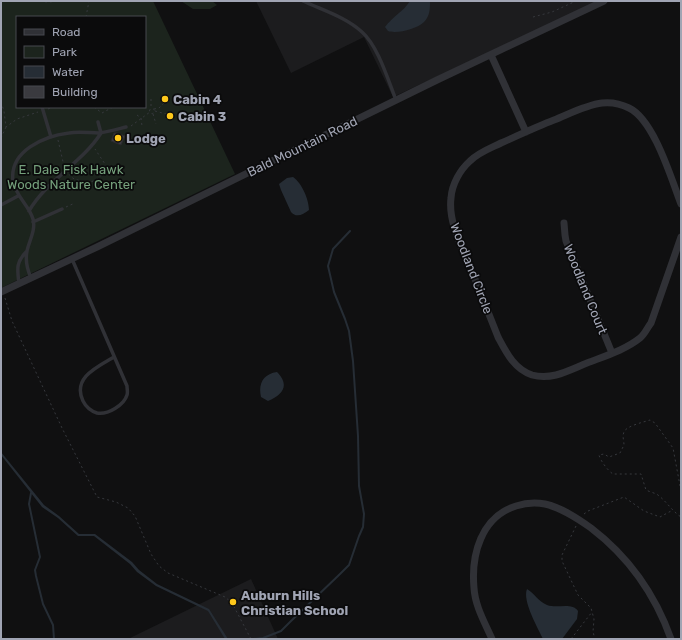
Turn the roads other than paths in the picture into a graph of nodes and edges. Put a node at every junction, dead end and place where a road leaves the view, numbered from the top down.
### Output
1 (302, 1) edge
2 (604, 1) edge
3 (491, 55) junction
4 (396, 100) junction
5 (43, 109) edge
6 (98, 122) dead end
7 (126, 127) road end
8 (526, 132) junction
9 (100, 133) junction
10 (51, 137) junction
11 (18, 196) junction
12 (681, 204) edge
13 (1, 205) edge
14 (62, 209) road end
15 (28, 211) junction
16 (33, 222) junction
17 (564, 223) dead end
18 (681, 237) edge
19 (27, 251) junction
20 (72, 259) junction
21 (31, 278) junction
22 (19, 284) junction
23 (1, 292) edge
24 (612, 353) junction
25 (114, 357) junction
26 (492, 639) edge
27 (671, 639) edge

1 - 4 lane
2 - 3 street, Bald Mountain Road
3 - 4 street, Bald Mountain Road
3 - 8 street
4 - 20 street, Bald Mountain Road
5 - 10 lane
6 - 9 lane
7 - 9 lane
8 - 12 street, Woodland Circle
8 - 24 street, Woodland Circle
9 - 10 lane
9 - 15 lane
10 - 11 lane
11 - 13 lane
11 - 15 lane
14 - 16 lane
15 - 16 lane
16 - 19 lane
17 - 24 street, Woodland Court
18 - 24 street, Woodland Circle
19 - 21 lane
19 - 22 lane
20 - 21 street, Bald Mountain Road
20 - 25 lane
21 - 22 street, Bald Mountain Road
22 - 23 street, Bald Mountain Road
25 - 25 lane
26 - 27 street

